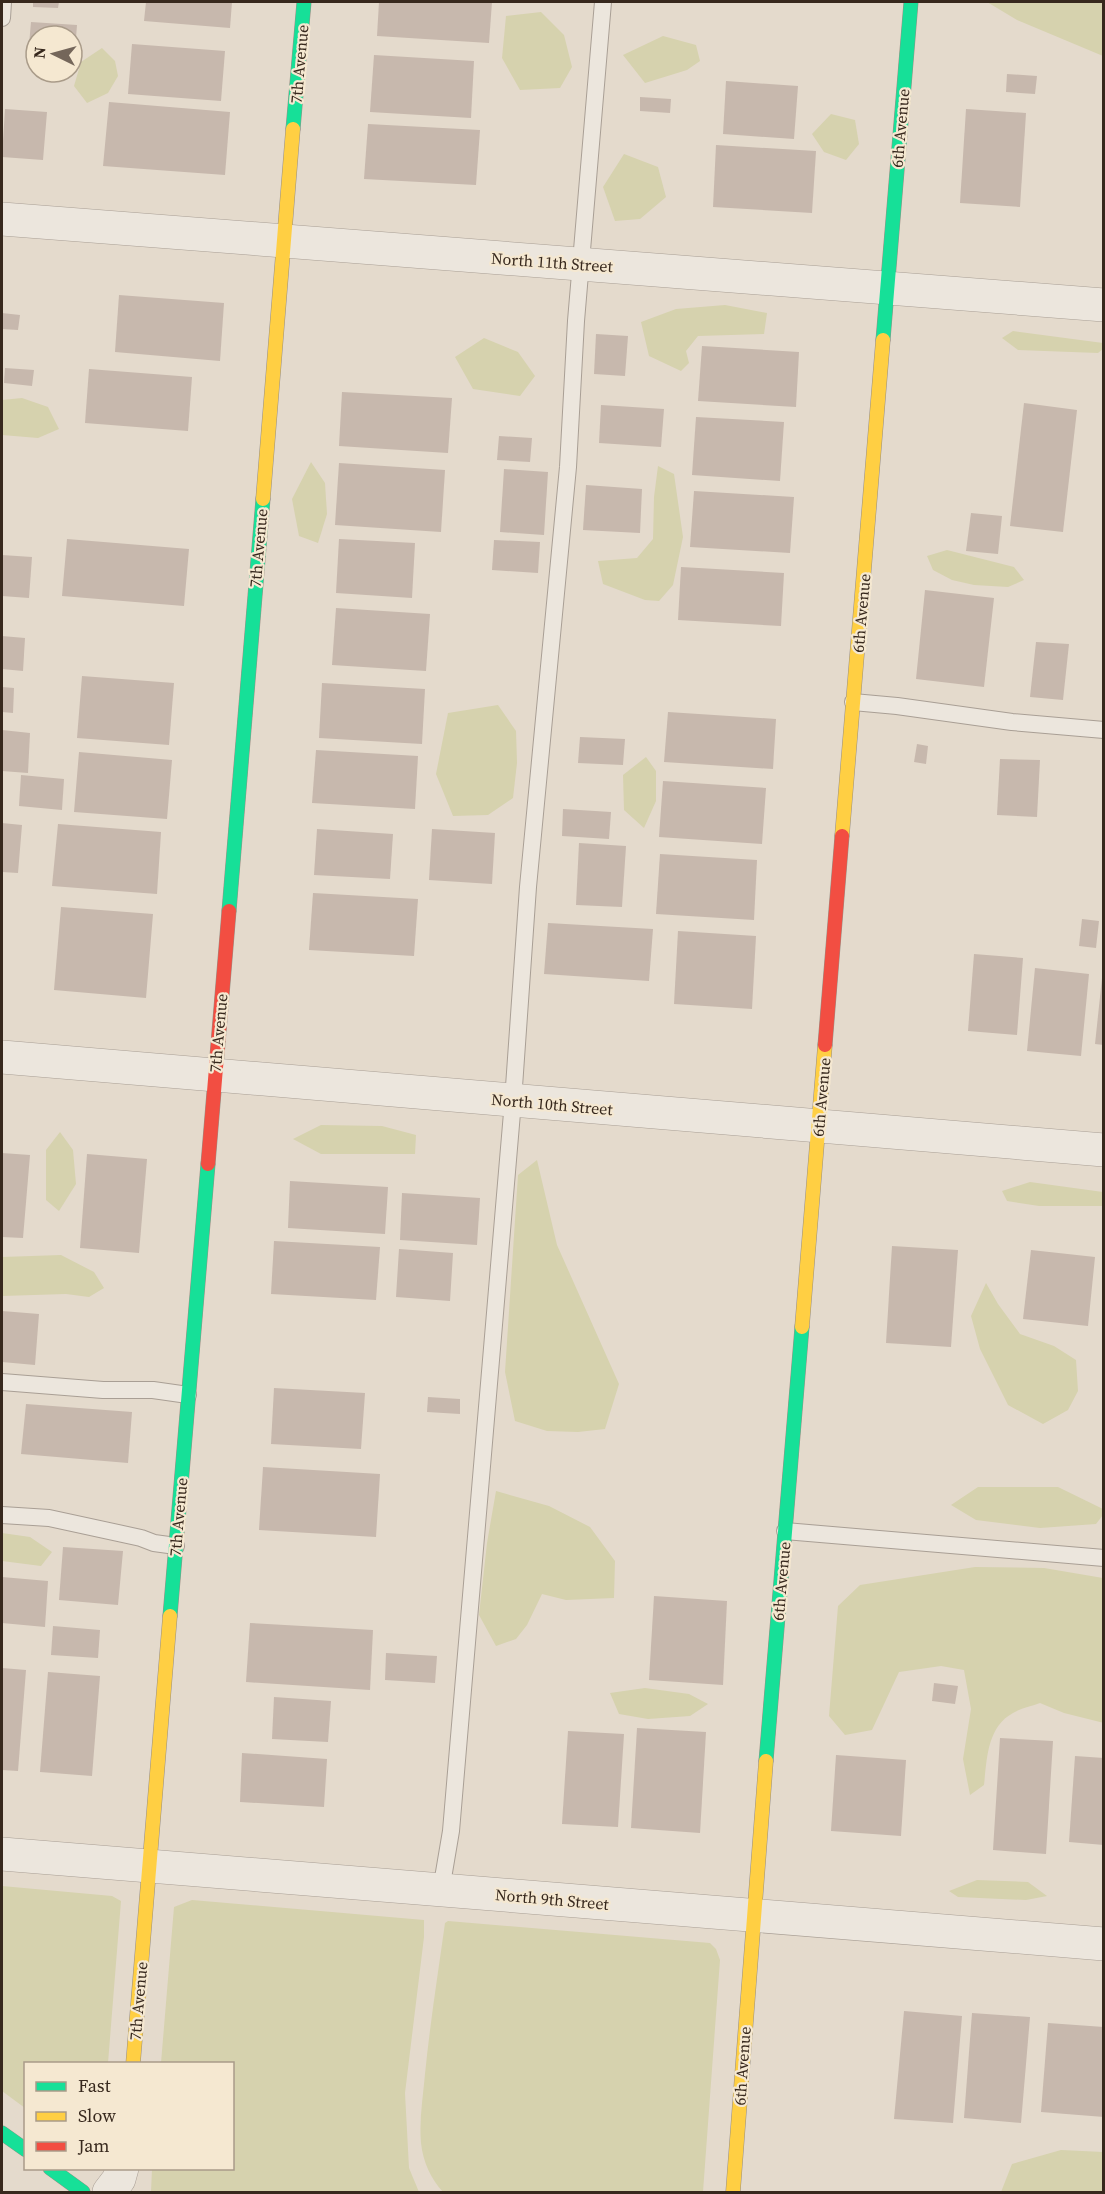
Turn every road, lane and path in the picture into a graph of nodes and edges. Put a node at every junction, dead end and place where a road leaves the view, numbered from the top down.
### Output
1 (3, 2) edge
2 (304, 2) edge
3 (603, 2) edge
4 (911, 2) edge
5 (2, 18) edge
6 (2, 219) edge
7 (284, 241) junction
8 (581, 264) junction
9 (887, 288) junction
10 (1104, 305) edge
11 (853, 702) junction
12 (1104, 730) edge
13 (2, 1057) edge
14 (215, 1076) junction
15 (513, 1101) junction
16 (818, 1127) junction
17 (1104, 1149) edge
18 (2, 1382) edge
19 (188, 1395) junction
20 (2, 1515) edge
21 (785, 1531) junction
22 (176, 1546) junction
23 (1104, 1558) edge
24 (2, 1854) edge
25 (149, 1866) junction
26 (441, 1890) junction
27 (753, 1916) junction
28 (1104, 1944) edge
29 (133, 2062) edge
30 (2, 2133) edge
31 (24, 2149) edge
32 (51, 2170) edge
33 (122, 2170) edge
34 (83, 2193) edge
35 (109, 2193) edge
36 (733, 2193) edge

1 - 5 lane
2 - 7 street, 7th Avenue
3 - 8 lane
4 - 9 street, 6th Avenue
6 - 7 street, North 11th Street
7 - 8 street, North 11th Street
7 - 14 street, 7th Avenue
8 - 9 street, North 11th Street
8 - 15 lane
9 - 10 street, North 11th Street
9 - 11 street, 6th Avenue
11 - 12 lane
11 - 16 street, 6th Avenue
13 - 14 street, North 10th Street
14 - 15 street, North 10th Street
14 - 19 street, 7th Avenue
15 - 16 street, North 10th Street
15 - 26 lane
16 - 17 street, North 10th Street
16 - 21 street, 6th Avenue
18 - 19 lane
19 - 22 street, 7th Avenue
20 - 22 lane
21 - 23 lane
21 - 27 street, 6th Avenue
22 - 25 street, 7th Avenue
24 - 25 street, North 9th Street
25 - 26 street, North 9th Street
25 - 29 street, 7th Avenue
26 - 27 street, North 9th Street
27 - 28 street, North 9th Street
27 - 36 street, 6th Avenue
30 - 31 street
32 - 34 street
33 - 35 street

